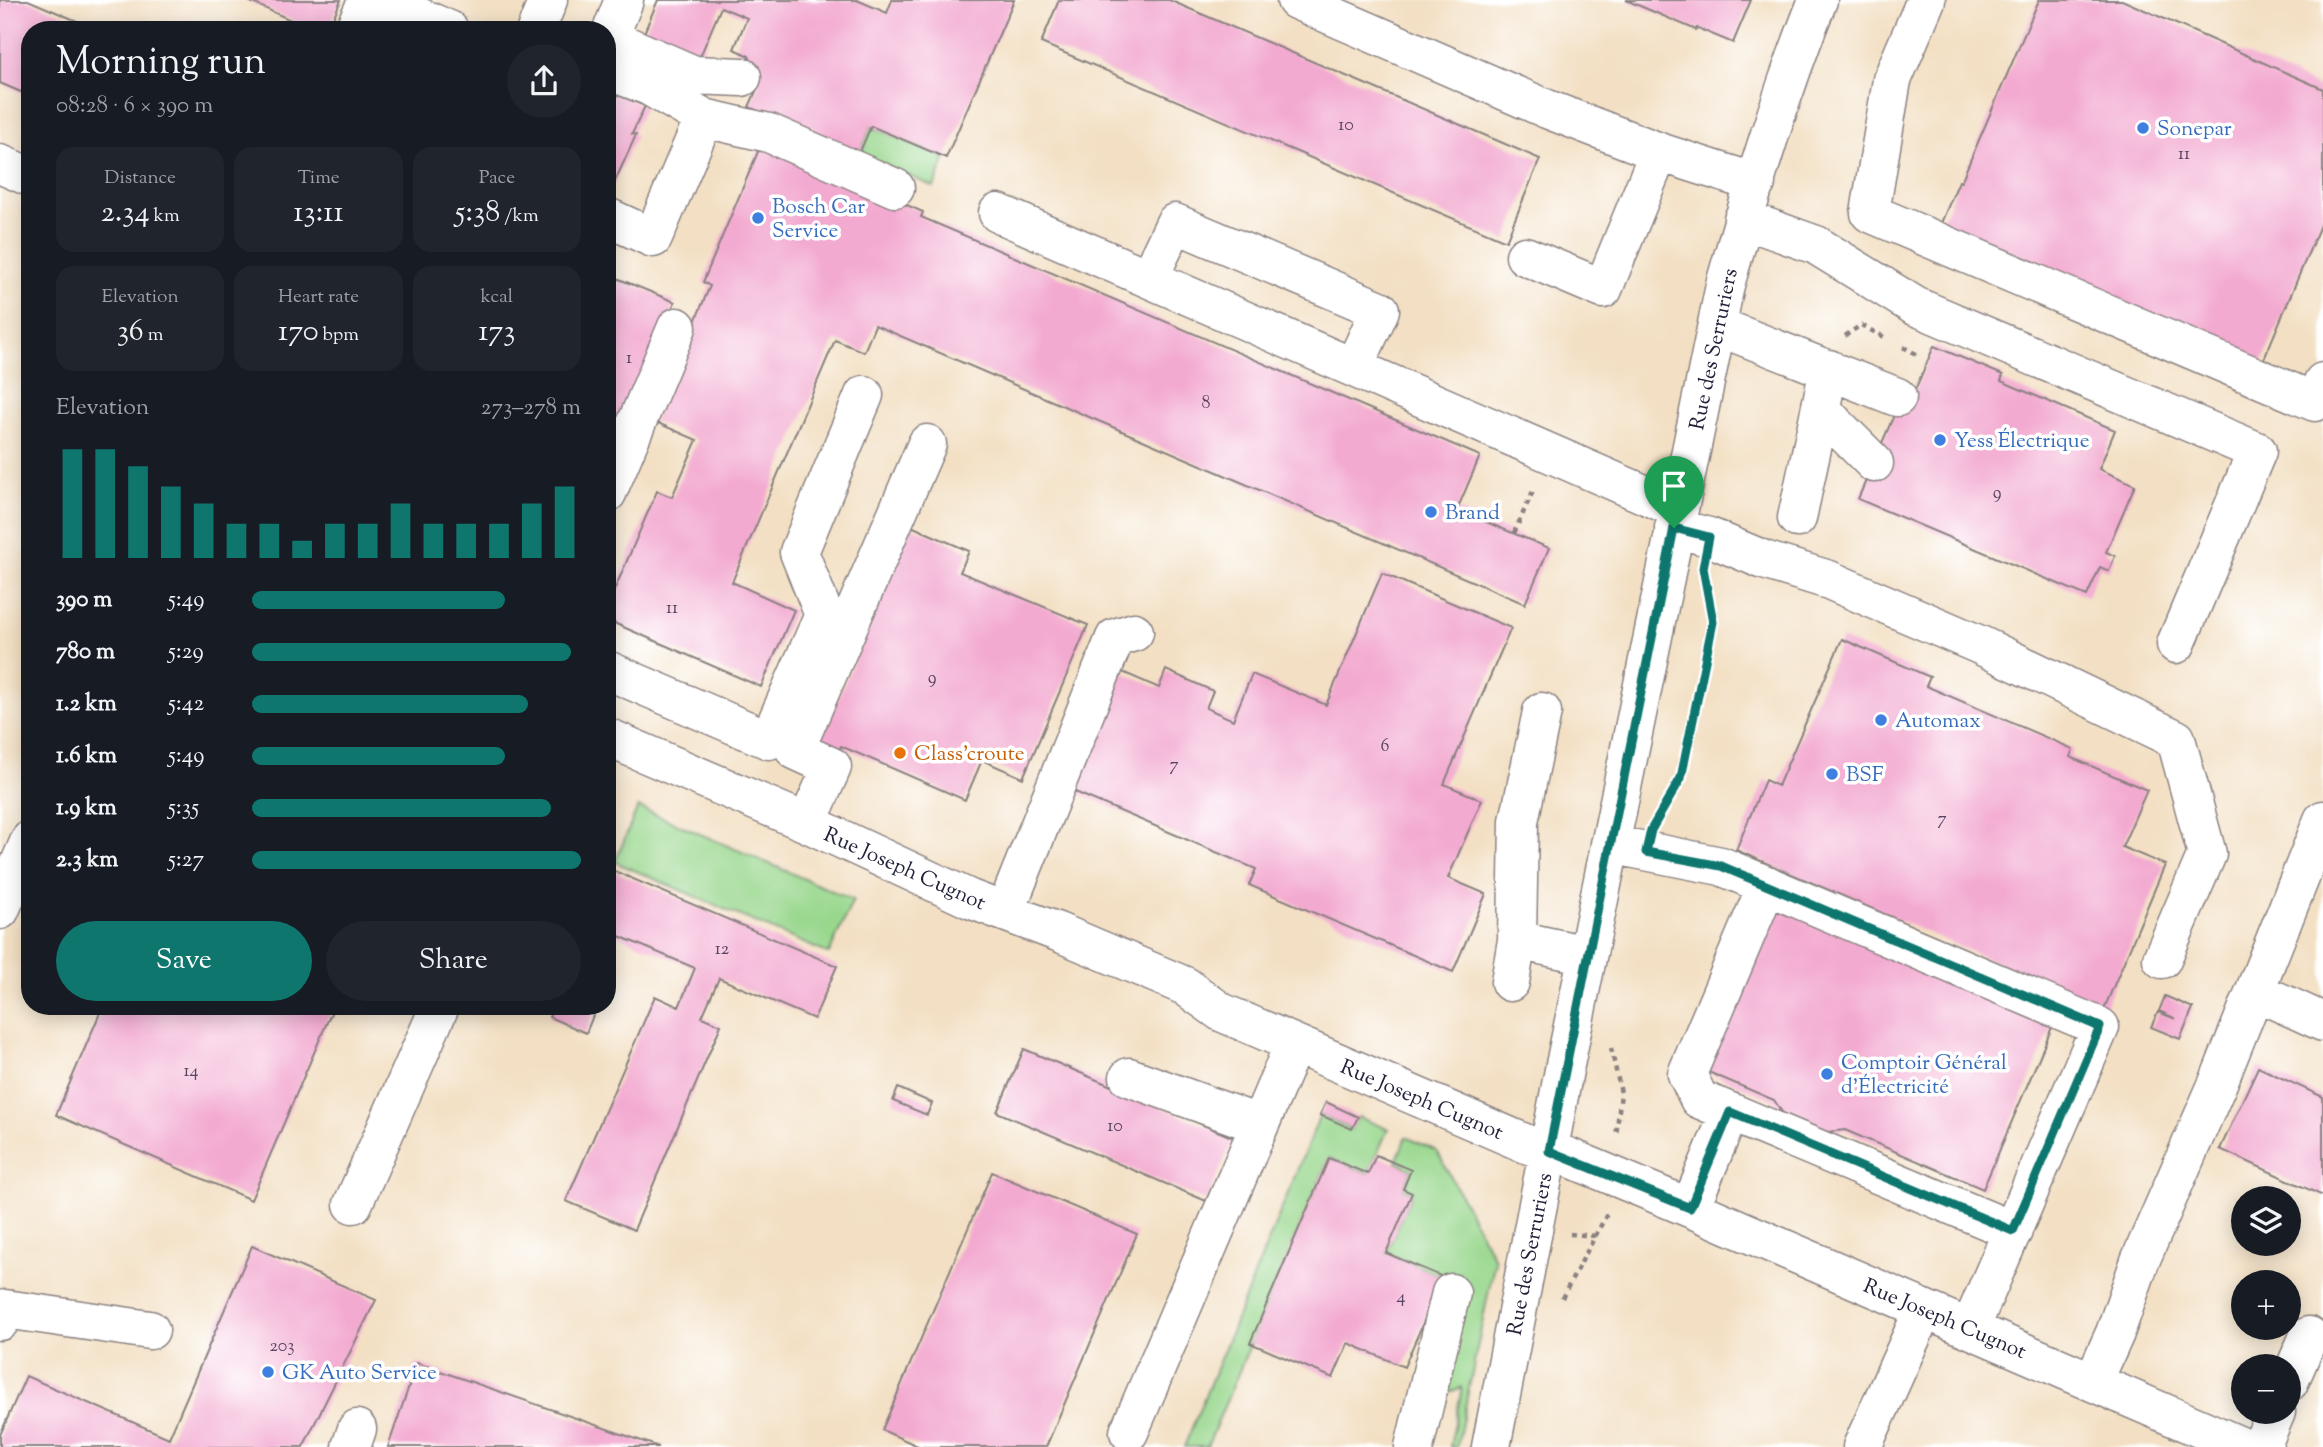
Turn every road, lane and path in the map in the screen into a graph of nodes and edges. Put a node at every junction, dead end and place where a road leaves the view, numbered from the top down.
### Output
1 (548, 0) edge
2 (624, 0) edge
3 (1296, 0) edge
4 (1818, 0) edge
5 (1926, 0) edge
6 (358, 21) edge
7 (428, 21) edge
8 (540, 21) edge
9 (616, 21) edge
10 (616, 41) edge
11 (616, 73) edge
12 (742, 77) dead end
13 (704, 118) junction
14 (1659, 152) junction
15 (0, 164) edge
16 (21, 173) edge
17 (1756, 183) junction
18 (895, 188) dead end
19 (998, 213) dead end
20 (1744, 219) junction
21 (616, 221) edge
22 (1525, 256) dead end
23 (1149, 278) junction
24 (1717, 326) junction
25 (677, 327) dead end
26 (1354, 367) junction
27 (1829, 369) junction
28 (2323, 383) edge
29 (864, 395) dead end
30 (1897, 397) dead end
31 (1821, 410) junction
32 (927, 444) dead end
33 (1550, 453) junction
34 (1874, 463) dead end
35 (616, 472) edge
36 (1797, 518) dead end
37 (1687, 525) junction
38 (1514, 533) dead end
39 (1134, 632) dead end
40 (2176, 644) dead end
41 (616, 674) edge
42 (1542, 712) dead end
43 (616, 741) edge
44 (782, 745) junction
45 (744, 795) junction
46 (2323, 820) edge
47 (807, 823) junction
48 (1628, 848) junction
49 (21, 861) edge
50 (1767, 885) junction
51 (0, 911) edge
52 (1005, 912) junction
53 (1517, 940) junction
54 (1587, 955) junction
55 (2162, 959) dead end
56 (1510, 982) dead end
57 (2255, 991) junction
58 (436, 1015) edge
59 (2323, 1022) edge
60 (1609, 1041) dead end
61 (1294, 1044) junction
62 (1129, 1077) dead end
63 (1730, 1112) junction
64 (1258, 1124) junction
65 (1549, 1151) junction
66 (1611, 1177) junction
67 (353, 1204) dead end
68 (1690, 1208) junction
69 (2013, 1231) junction
70 (1451, 1293) dead end
71 (1560, 1301) dead end
72 (1924, 1309) junction
73 (0, 1321) edge
74 (1970, 1329) junction
75 (150, 1330) dead end
76 (2309, 1336) dead end
77 (2301, 1354) edge
78 (2094, 1382) junction
79 (2271, 1424) edge
80 (1129, 1432) dead end
81 (2204, 1439) edge
82 (1414, 1447) edge
83 (1492, 1447) edge
84 (1862, 1447) edge
85 (2244, 1447) edge
86 (2261, 1447) edge

1 - 8 street
2 - 9 street
3 - 14 street
4 - 17 street, Rue des Serruriers
5 - 28 street
6 - 7 street
10 - 12 street
11 - 13 street
13 - 18 street
13 - 21 street
14 - 17 street
14 - 22 street
15 - 16 street
17 - 20 street, Rue des Serruriers
19 - 23 street
20 - 24 street, Rue des Serruriers
20 - 40 street
23 - 26 street
23 - 26 street
24 - 27 street
24 - 37 street, Rue des Serruriers
25 - 35 street
26 - 33 street
27 - 30 street
27 - 31 street
29 - 44 street
31 - 34 street
31 - 36 street
32 - 44 street
33 - 37 street
33 - 38 path
37 - 48 street, Rue des Serruriers
37 - 48 path
37 - 55 street
39 - 52 street
41 - 44 street
42 - 53 street
43 - 45 street, Rue Joseph Cugnot
44 - 45 street
44 - 47 street
45 - 47 street, Rue Joseph Cugnot
46 - 57 street
47 - 52 street, Rue Joseph Cugnot
48 - 50 street
48 - 54 street, Rue des Serruriers
49 - 51 street
50 - 63 street
50 - 69 street
52 - 61 street, Rue Joseph Cugnot
53 - 54 street
53 - 56 street
54 - 65 street, Rue des Serruriers
57 - 59 street
57 - 78 street
58 - 67 street
60 - 66 path
61 - 64 street
61 - 65 street, Rue Joseph Cugnot
62 - 64 street
63 - 68 street
63 - 69 street
64 - 80 street
65 - 66 street, Rue Joseph Cugnot
65 - 83 street, Rue des Serruriers
66 - 68 street, Rue Joseph Cugnot
66 - 71 path
68 - 72 street, Rue Joseph Cugnot
69 - 74 street
70 - 82 street
72 - 74 street, Rue Joseph Cugnot
72 - 84 street
73 - 75 street
74 - 78 street, Rue Joseph Cugnot
76 - 77 street
78 - 81 street, Rue Joseph Cugnot
79 - 86 street
81 - 85 street, Rue Joseph Cugnot

